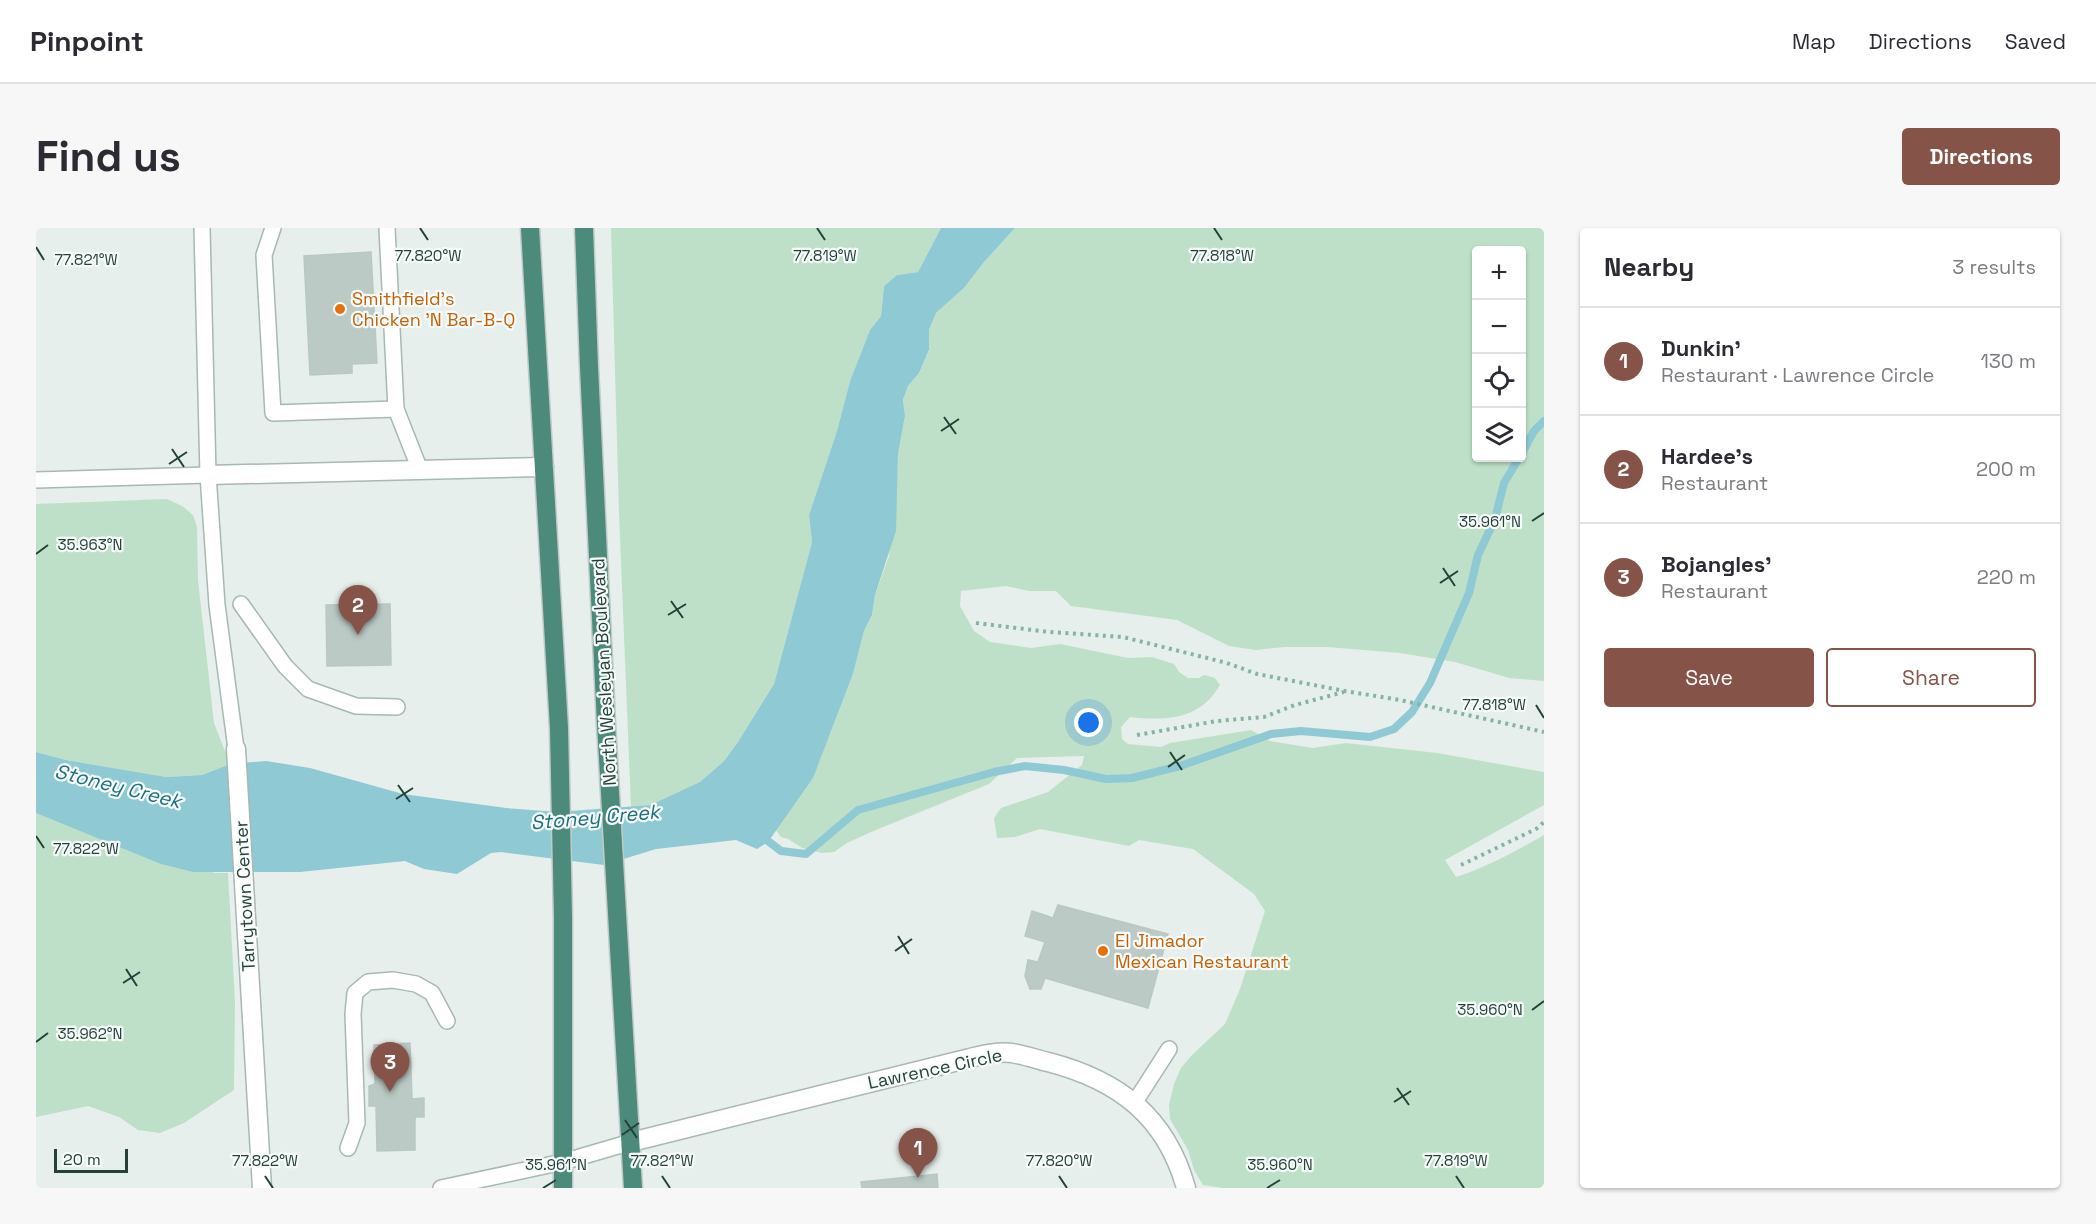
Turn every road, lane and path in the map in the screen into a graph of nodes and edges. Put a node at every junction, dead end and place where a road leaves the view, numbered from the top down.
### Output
1 (202, 228) edge
2 (273, 228) edge
3 (387, 228) edge
4 (531, 228) edge
5 (584, 228) edge
6 (396, 409) junction
7 (544, 467) junction
8 (420, 470) junction
9 (208, 475) junction
10 (36, 480) edge
11 (241, 604) dead end
12 (976, 623) dead end
13 (1345, 691) junction
14 (397, 707) dead end
15 (1544, 732) edge
16 (1137, 735) dead end
17 (236, 749) joint
18 (1544, 822) edge
19 (1461, 865) dead end
20 (447, 1021) dead end
21 (1170, 1049) dead end
22 (1135, 1102) junction
23 (631, 1142) junction
24 (348, 1149) dead end
25 (562, 1162) junction
26 (262, 1188) edge
27 (441, 1188) edge
28 (563, 1188) edge
29 (633, 1188) edge
30 (1186, 1188) edge

1 - 9 lane, Tarrytown Center
2 - 6 lane
3 - 6 lane
4 - 7 highway
5 - 23 highway, North Wesleyan Boulevard
6 - 8 lane
7 - 8 street
7 - 25 highway
8 - 9 street
9 - 10 lane
9 - 17 lane, Tarrytown Center
11 - 14 lane
12 - 13 path
13 - 15 path
13 - 16 path
17 - 26 street, Tarrytown Center
18 - 19 path
20 - 24 lane
21 - 22 lane
22 - 23 street, Lawrence Circle
22 - 30 street, Lawrence Circle
23 - 25 lane
23 - 29 highway, North Wesleyan Boulevard
25 - 27 lane
25 - 28 highway

